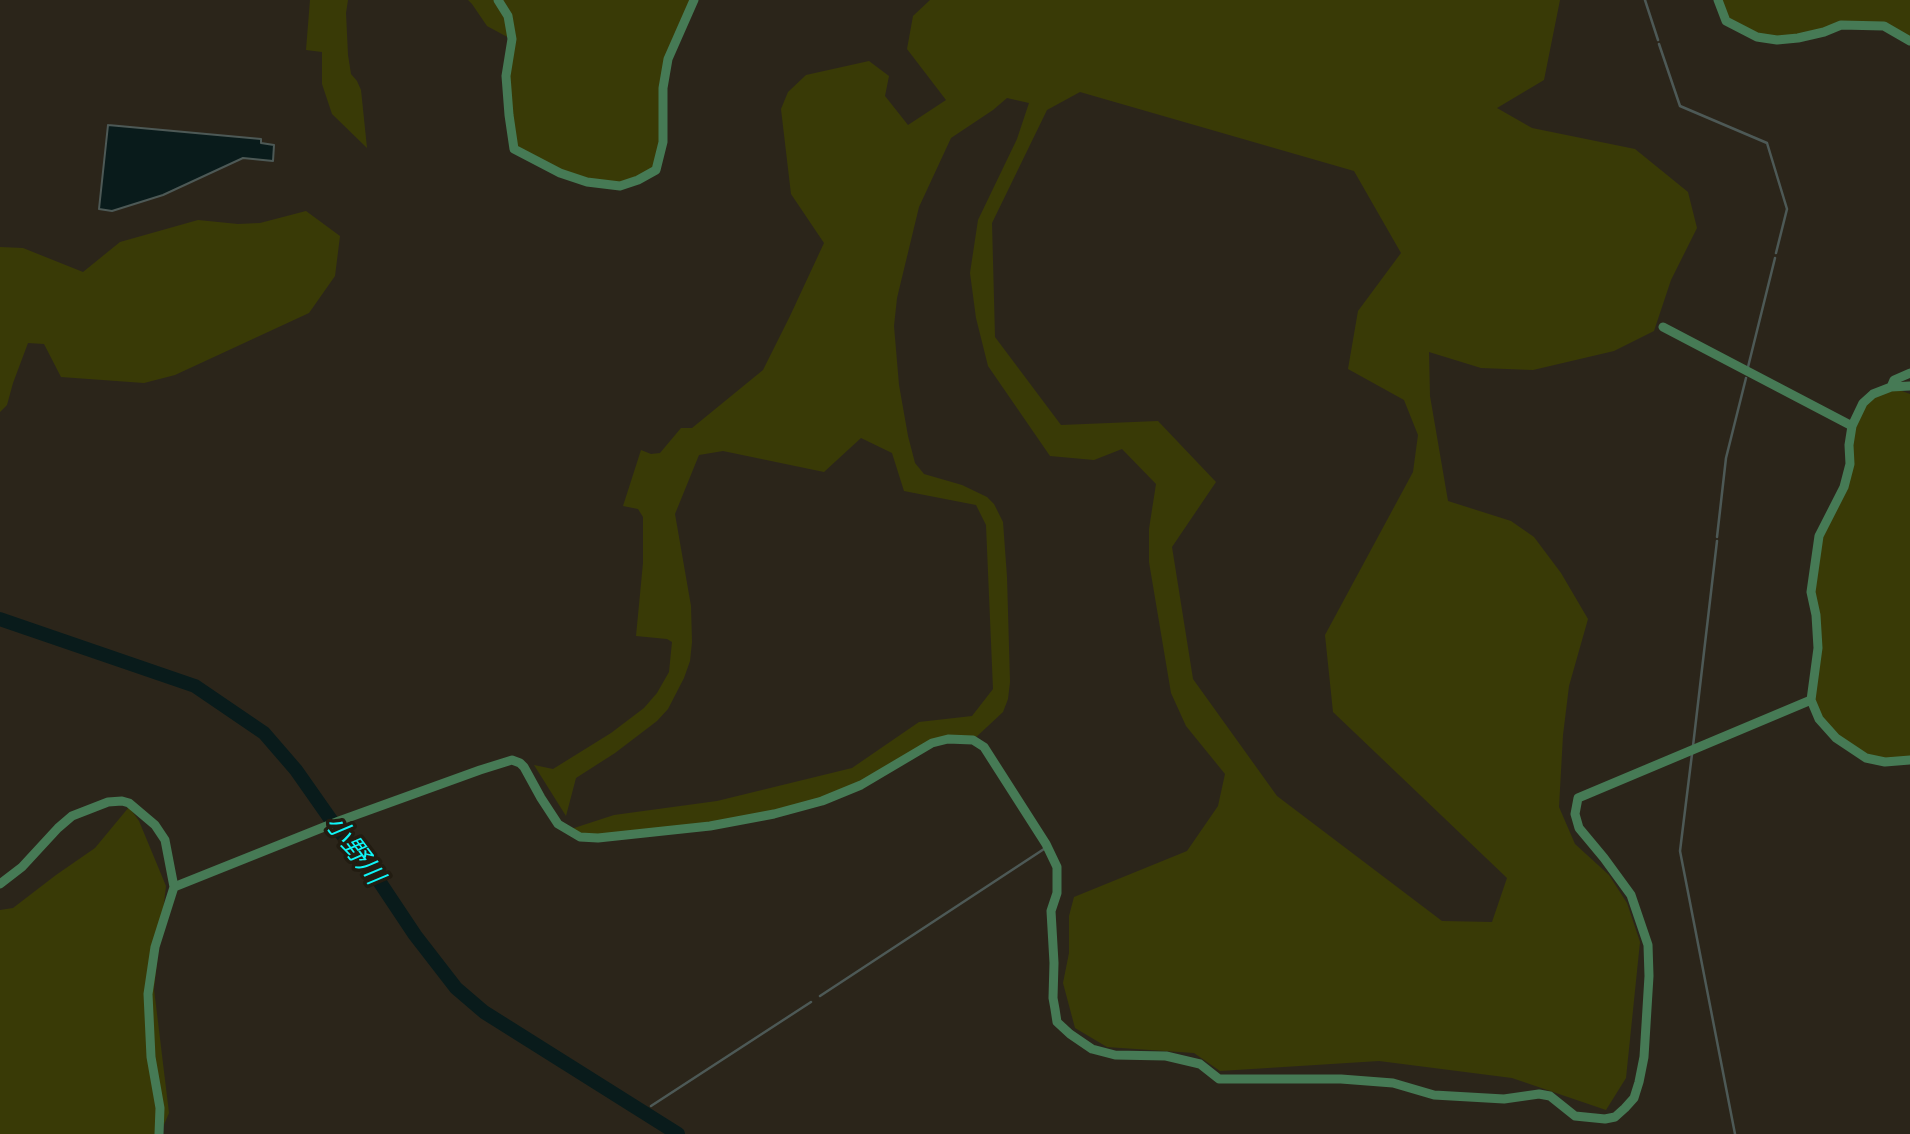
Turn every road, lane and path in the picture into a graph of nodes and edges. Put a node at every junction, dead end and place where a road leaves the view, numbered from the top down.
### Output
1 (498, 0) edge
2 (694, 0) edge
3 (1718, 0) edge
4 (1910, 41) edge
5 (1662, 327) dead end
6 (1910, 373) edge
7 (1910, 386) edge
8 (1891, 387) junction
9 (1852, 426) junction
10 (1811, 700) junction
11 (1910, 760) edge
12 (0, 884) edge
13 (174, 887) junction
14 (159, 1134) edge

1 - 2 street
3 - 4 street
5 - 9 street
6 - 8 street
7 - 8 street
8 - 9 street
9 - 10 street
10 - 11 street
10 - 13 street
12 - 13 street
13 - 14 street

